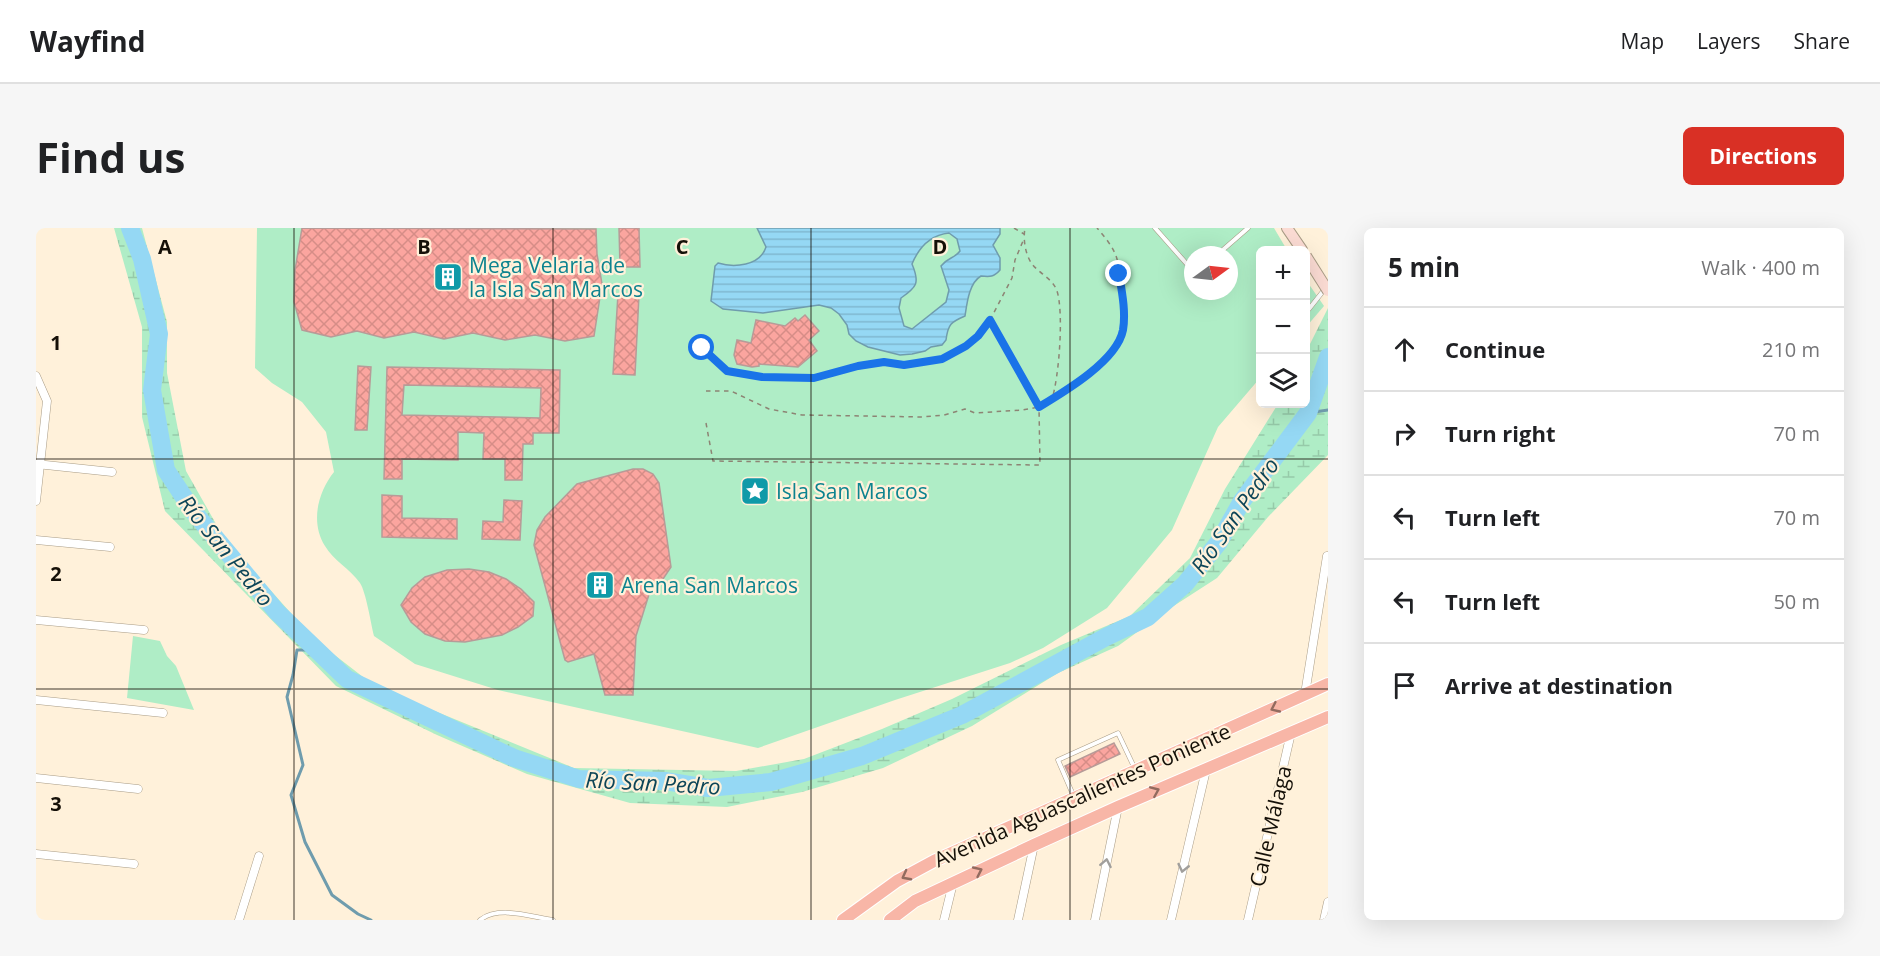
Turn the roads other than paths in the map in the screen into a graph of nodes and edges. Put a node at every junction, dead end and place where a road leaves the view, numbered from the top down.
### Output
1 (1155, 228) edge
2 (1248, 228) edge
3 (1288, 229) edge
4 (1227, 246) edge
5 (1299, 246) edge
6 (1184, 261) edge
7 (1310, 264) edge
8 (1328, 285) edge
9 (1328, 291) edge
10 (1310, 308) edge
11 (36, 376) edge
12 (39, 385) edge
13 (38, 464) edge
14 (112, 472) dead end
15 (36, 501) edge
16 (36, 540) edge
17 (110, 547) dead end
18 (1328, 556) edge
19 (36, 620) edge
20 (144, 630) dead end
21 (1328, 684) edge
22 (1305, 694) junction
23 (36, 700) edge
24 (163, 713) dead end
25 (1328, 717) edge
26 (1291, 733) junction
27 (1136, 770) junction
28 (1206, 770) junction
29 (36, 778) edge
30 (138, 789) dead end
31 (1074, 798) junction
32 (1118, 807) junction
33 (1034, 845) junction
34 (36, 854) edge
35 (259, 856) dead end
36 (135, 864) dead end
37 (953, 883) junction
38 (1328, 902) edge
39 (239, 920) edge
40 (480, 920) edge
41 (553, 920) edge
42 (843, 920) edge
43 (890, 920) edge
44 (944, 920) edge
45 (1018, 920) edge
46 (1095, 920) edge
47 (1171, 920) edge
48 (1248, 920) edge
49 (1324, 920) edge

1 - 6 lane
2 - 4 lane
3 - 5 street
7 - 9 street, bridge
8 - 10 lane
11 - 12 street
12 - 13 street
13 - 14 street
13 - 15 street
16 - 17 street
18 - 22 street
19 - 20 street
21 - 22 main road, Avenida Aguascalientes Poniente
22 -> 27 main road, Avenida Aguascalientes Poniente
23 - 24 street
25 - 26 main road, Avenida Aguascalientes Poniente
26 - 28 main road, Avenida Aguascalientes Poniente
26 - 48 street, Calle Málaga
27 - 31 main road, Avenida Aguascalientes Poniente
27 - 31 lane
32 -> 28 main road, Avenida Aguascalientes Poniente
28 -> 47 street
29 - 30 street
31 -> 42 main road, Avenida Aguascalientes Poniente
32 - 33 main road, Avenida Aguascalientes Poniente
46 -> 32 street
37 -> 33 main road, Avenida Aguascalientes Poniente
33 - 45 street
34 - 36 street
35 - 39 street
37 - 43 main road, Avenida Aguascalientes Poniente
37 - 44 street
38 - 49 street
40 - 41 lane

